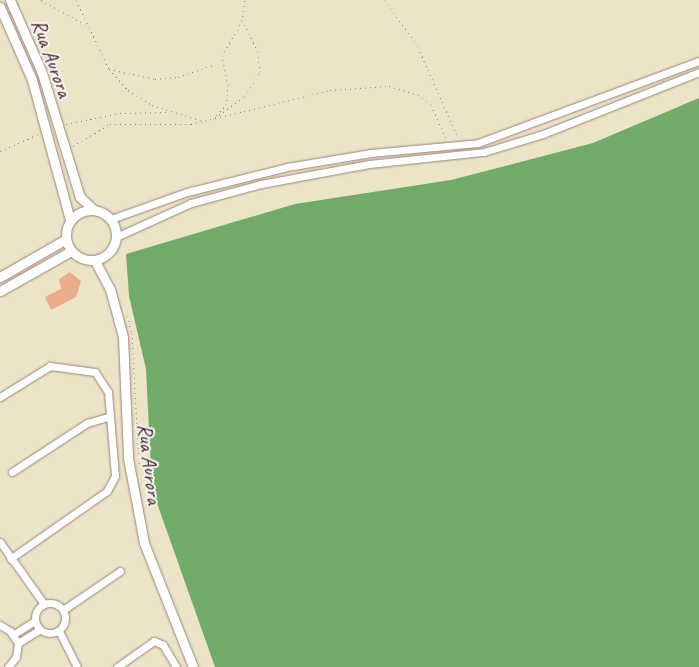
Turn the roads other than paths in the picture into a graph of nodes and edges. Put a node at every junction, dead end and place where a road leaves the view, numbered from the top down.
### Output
1 (10, 0) edge
2 (0, 7) edge
3 (699, 61) edge
4 (699, 72) edge
5 (94, 210) junction
6 (111, 219) junction
7 (70, 220) junction
8 (116, 237) junction
9 (66, 239) junction
10 (71, 251) junction
11 (95, 261) junction
12 (0, 277) edge
13 (0, 291) edge
14 (0, 396) edge
15 (108, 418) junction
16 (12, 472) dead end
17 (0, 542) edge
18 (10, 559) junction
19 (120, 571) dead end
20 (44, 604) junction
21 (63, 610) junction
22 (35, 621) junction
23 (0, 625) edge
24 (40, 629) junction
25 (59, 631) junction
26 (14, 634) junction
27 (18, 643) junction
28 (8, 667) edge
29 (77, 667) edge
30 (117, 667) edge
31 (176, 667) edge
32 (193, 667) edge

1 - 5 street, Rua Aurora
2 - 7 street, Rua Aurora
3 - 6 street
4 - 8 street
5 - 6 street
5 - 7 street
6 - 8 street
7 - 9 street
8 - 11 street
9 - 10 street
9 - 12 street
10 - 11 street
10 - 13 street
11 - 32 street, Rua Aurora
14 - 15 street
15 - 16 street
15 - 18 street
17 - 18 street
18 - 20 street
19 - 21 street
20 - 21 street
20 - 22 street
21 - 25 street
22 - 24 street
22 - 26 street
23 - 26 street
24 - 25 street
24 - 27 street
25 - 29 street
26 - 27 street
27 - 28 street
30 - 31 street

